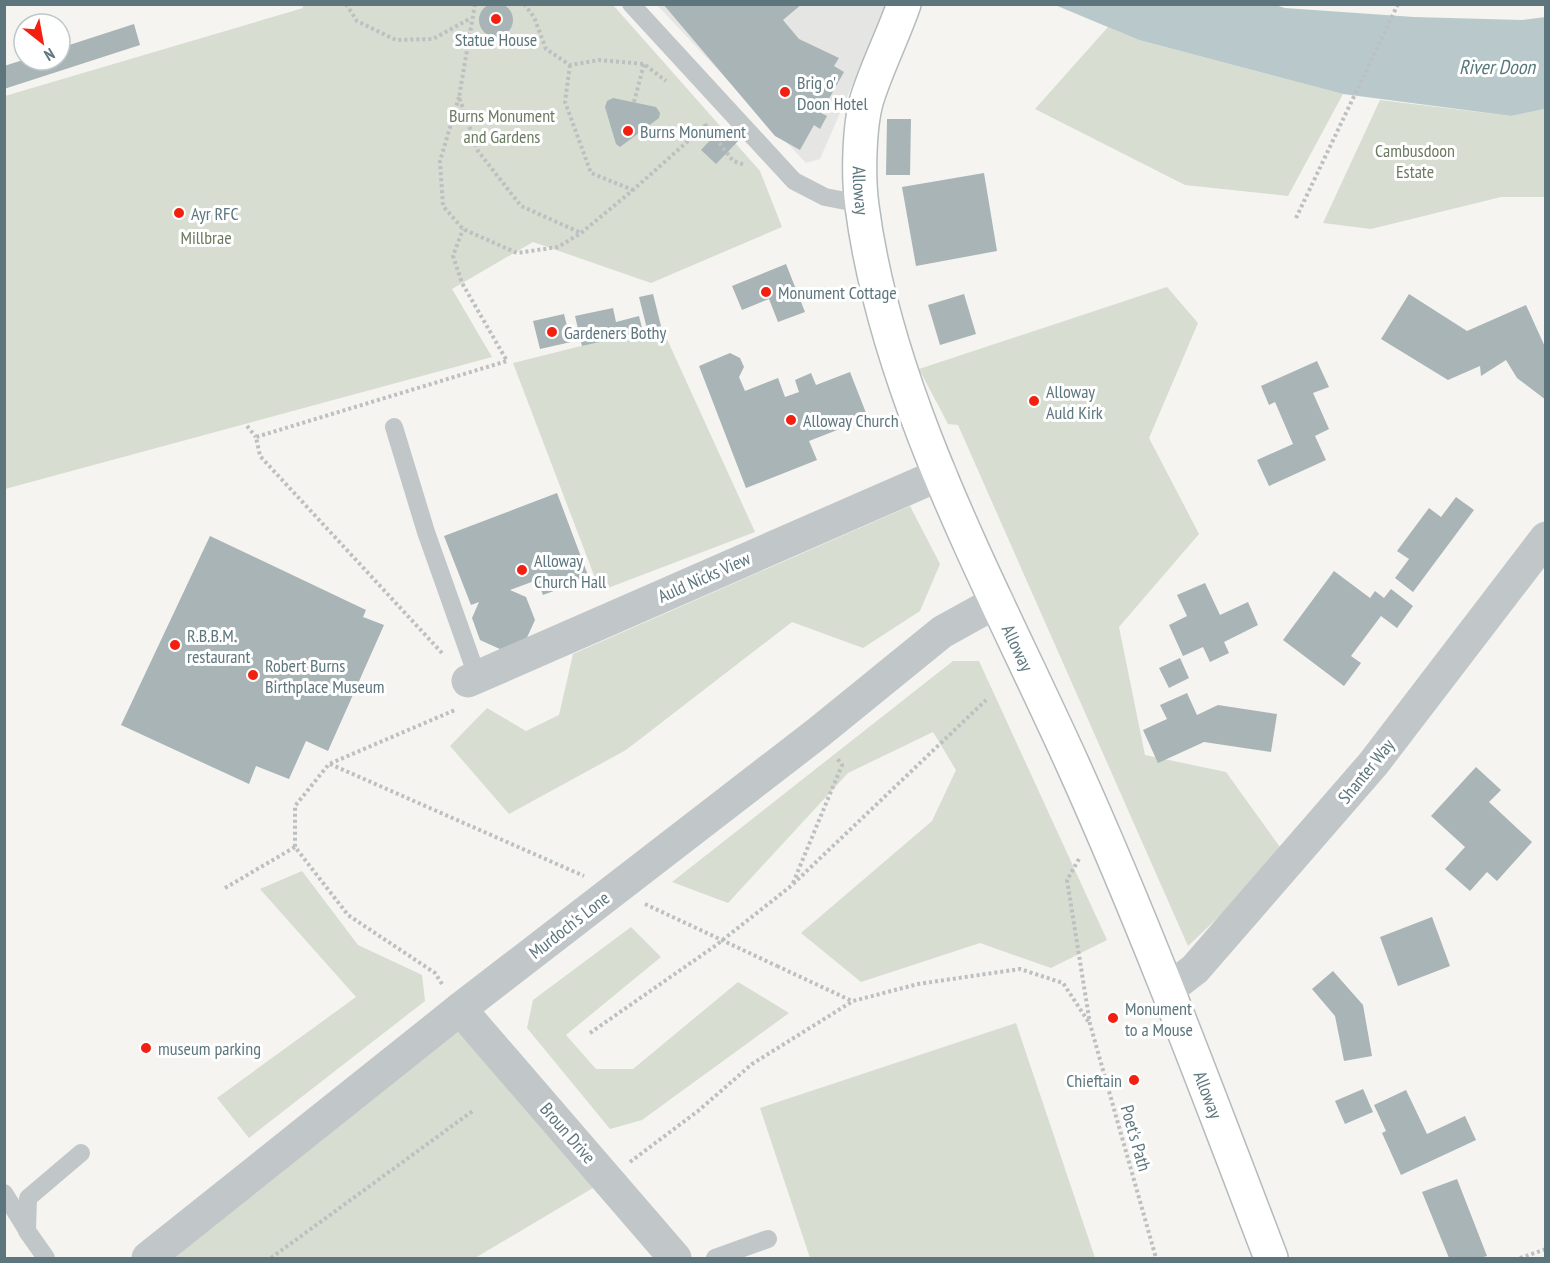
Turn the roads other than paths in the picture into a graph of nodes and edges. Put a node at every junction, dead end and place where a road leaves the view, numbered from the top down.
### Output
1 (631, 4) edge
2 (901, 13) edge
3 (861, 204) junction
4 (394, 427) dead end
5 (941, 474) junction
6 (1545, 538) edge
7 (998, 601) junction
8 (473, 679) joint
9 (1169, 989) junction
10 (460, 1009) junction
11 (81, 1152) dead end
12 (4, 1193) edge
13 (27, 1231) junction
14 (768, 1239) dead end
15 (46, 1258) edge
16 (148, 1258) edge
17 (675, 1258) edge
18 (715, 1258) edge
19 (1271, 1258) edge

1 - 3 lane
2 - 3 main road, Alloway
3 - 5 main road, Alloway
4 - 8 lane
5 - 7 main road, Alloway
5 - 8 street, Auld Nicks View
6 - 9 street, Shanter Way
7 - 9 main road, Alloway
7 - 10 street, Murdoch's Lone
9 - 19 main road, Alloway
10 - 16 street, Murdoch's Lone
10 - 17 street, Broun Drive
11 - 13 lane
12 - 13 lane
13 - 15 lane
14 - 18 lane

